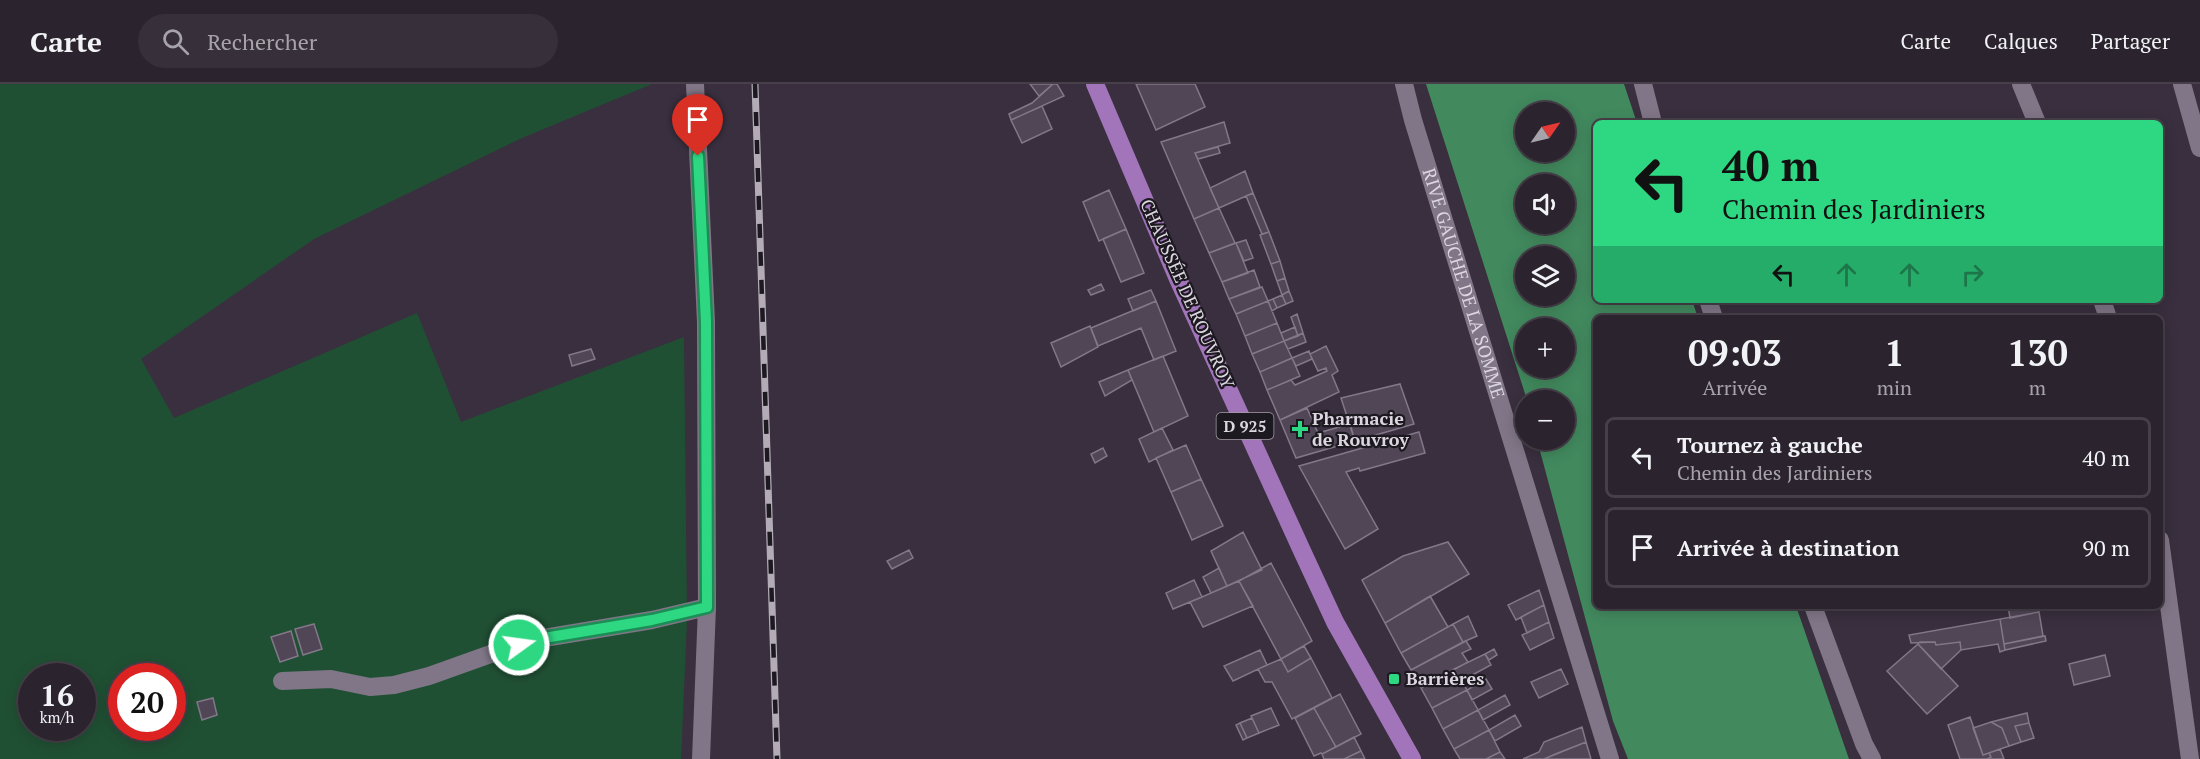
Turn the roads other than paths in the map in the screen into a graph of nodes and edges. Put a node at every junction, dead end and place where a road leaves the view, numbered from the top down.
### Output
1 (695, 84) edge
2 (1095, 84) edge
3 (1404, 84) edge
4 (1643, 84) edge
5 (2021, 84) edge
6 (2182, 84) edge
7 (2194, 105) edge
8 (1652, 120) edge
9 (2036, 120) edge
10 (2200, 148) edge
11 (2163, 562) edge
12 (707, 607) junction
13 (1814, 609) edge
14 (282, 681) dead end
15 (701, 759) edge
16 (1412, 759) edge
17 (1610, 759) edge
18 (1872, 759) edge
19 (2190, 759) edge

1 - 12 street
2 - 16 main road, CHAUSSÉE DE ROUVROY / D 925
3 - 17 street, RIVE GAUCHE DE LA SOMME
4 - 8 street
5 - 9 street
6 - 7 street
7 - 10 street
11 - 19 street
12 - 14 street
12 - 15 street
13 - 18 street

